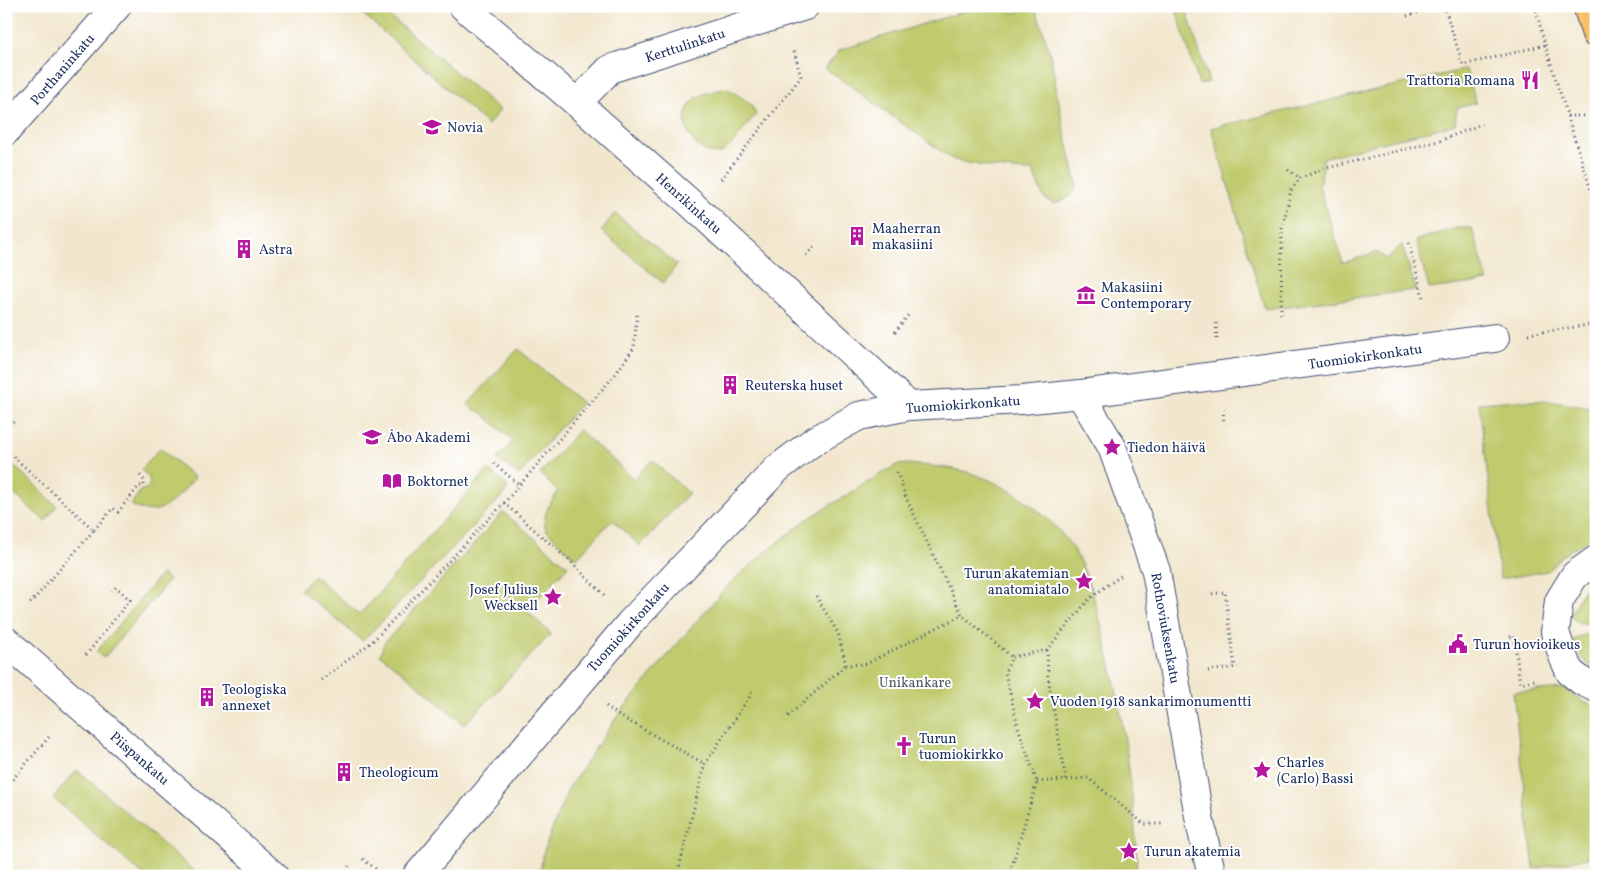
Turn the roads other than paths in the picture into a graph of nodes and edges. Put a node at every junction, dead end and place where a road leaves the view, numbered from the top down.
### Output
1 (117, 6) edge
2 (463, 6) edge
3 (805, 6) edge
4 (1587, 6) edge
5 (1596, 34) edge
6 (577, 103) junction
7 (6, 131) edge
8 (1495, 338) road end
9 (1080, 394) junction
10 (909, 406) junction
11 (1596, 560) edge
12 (6, 641) edge
13 (1596, 688) edge
14 (274, 876) edge
15 (417, 876) edge
16 (1212, 876) edge

1 - 7 street, Porthaninkatu
2 - 6 street, Henrikinkatu
3 - 6 street, Kerttulinkatu
4 - 5 highway
6 - 10 street, Henrikinkatu
8 - 9 street, Tuomiokirkonkatu
9 - 10 street, Tuomiokirkonkatu
9 - 16 street, Rothoviuksenkatu
10 - 15 street, Tuomiokirkonkatu
11 - 13 street
12 - 14 street, Piispankatu

